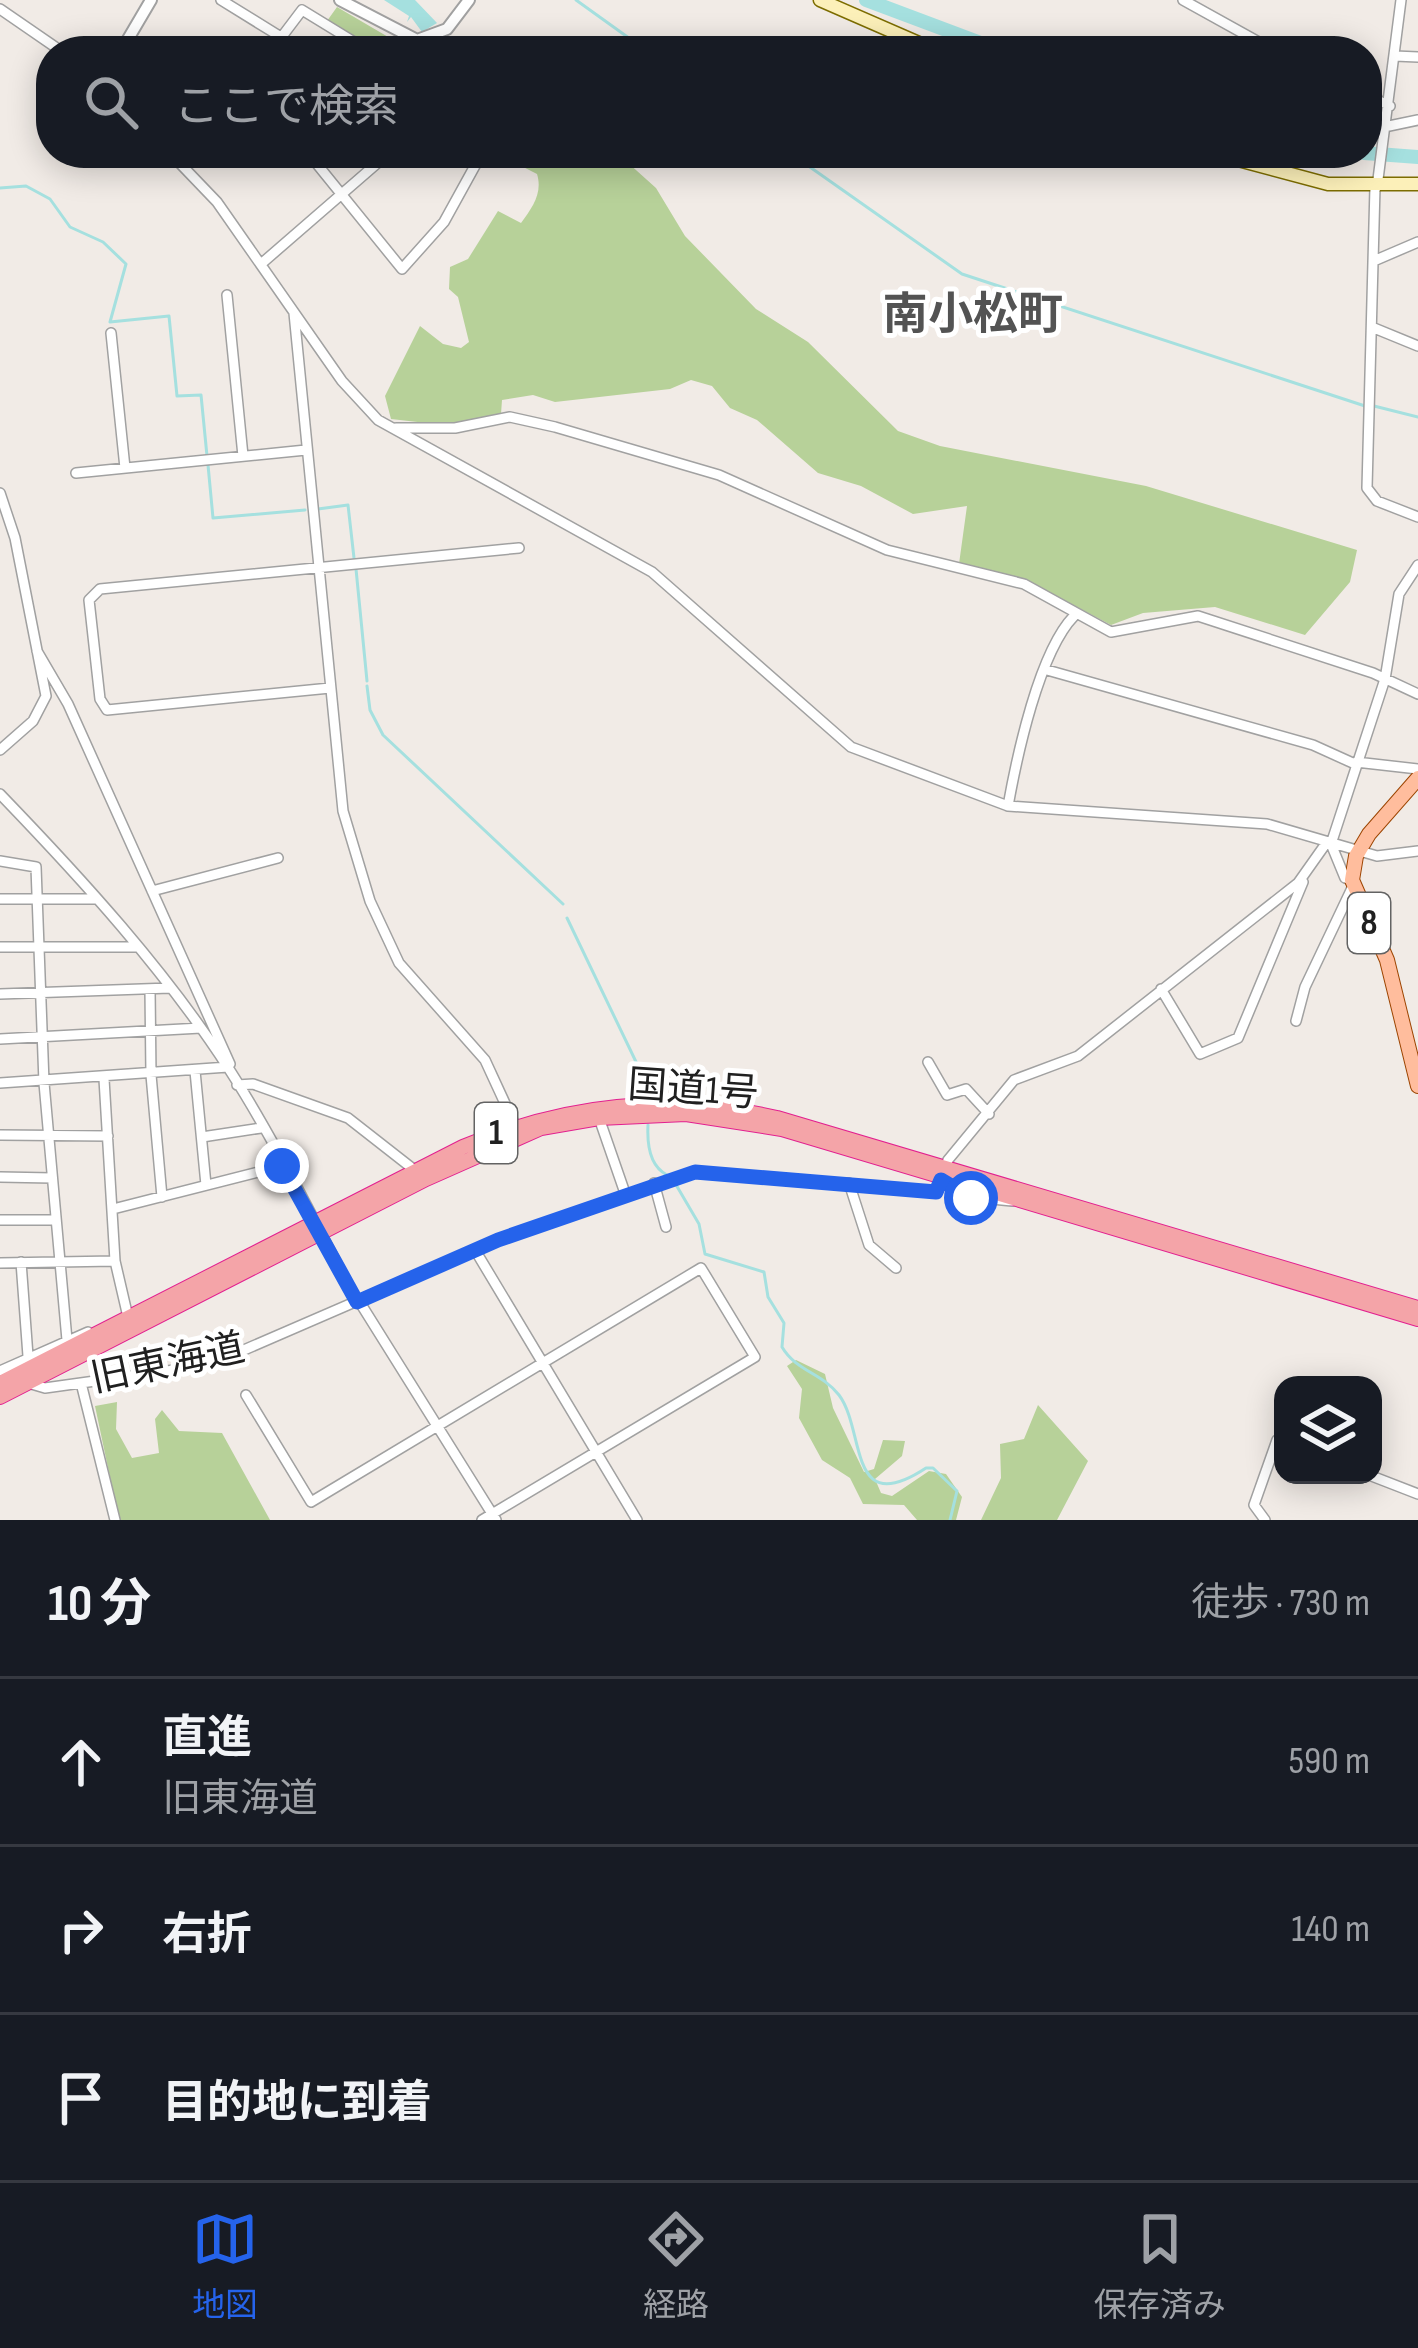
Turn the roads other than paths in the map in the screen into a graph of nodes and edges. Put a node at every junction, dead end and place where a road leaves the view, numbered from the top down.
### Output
1 (151, 0) edge
2 (221, 0) edge
3 (340, 0) edge
4 (469, 0) edge
5 (820, 0) edge
6 (1183, 0) edge
7 (1401, 0) edge
8 (0, 9) edge
9 (39, 36) edge
10 (130, 36) edge
11 (279, 36) edge
12 (282, 36) edge
13 (344, 36) edge
14 (410, 36) edge
15 (429, 36) edge
16 (903, 36) edge
17 (1248, 36) edge
18 (1395, 56) junction
19 (1418, 57) edge
20 (1382, 102) edge
21 (1390, 106) junction
22 (1418, 120) edge
23 (1388, 130) junction
24 (1382, 158) edge
25 (184, 168) edge
26 (319, 168) edge
27 (370, 168) edge
28 (474, 168) edge
29 (1268, 168) edge
30 (1380, 168) edge
31 (1418, 184) edge
32 (1376, 187) junction
33 (338, 194) junction
34 (1418, 242) edge
35 (1376, 260) junction
36 (261, 264) junction
37 (227, 295) dead end
38 (294, 313) junction
39 (1374, 328) junction
40 (111, 333) dead end
41 (1418, 346) edge
42 (391, 428) junction
43 (306, 450) junction
44 (243, 457) junction
45 (124, 468) junction
46 (76, 473) dead end
47 (0, 493) edge
48 (1418, 517) edge
49 (519, 548) dead end
50 (1418, 566) edge
51 (317, 568) junction
52 (1075, 616) junction
53 (37, 651) junction
54 (1047, 670) junction
55 (1385, 679) junction
56 (331, 688) junction
57 (1418, 694) edge
58 (0, 750) edge
59 (1356, 763) junction
60 (1418, 769) edge
61 (1418, 778) edge
62 (0, 794) edge
63 (1007, 806) junction
64 (1329, 843) junction
65 (52, 849) junction
66 (1359, 850) junction
67 (1418, 850) edge
68 (278, 858) dead end
69 (0, 861) edge
70 (34, 862) junction
71 (1305, 876) junction
72 (1353, 883) junction
73 (152, 892) junction
74 (0, 899) edge
75 (37, 899) junction
76 (96, 899) junction
77 (0, 947) edge
78 (39, 947) junction
79 (136, 947) junction
80 (170, 988) junction
81 (151, 989) junction
82 (1161, 989) junction
83 (0, 994) edge
84 (40, 994) junction
85 (1296, 1022) dead end
86 (201, 1028) junction
87 (151, 1032) junction
88 (0, 1039) edge
89 (42, 1040) junction
90 (928, 1062) dead end
91 (195, 1071) junction
92 (151, 1075) junction
93 (232, 1075) junction
94 (104, 1079) junction
95 (0, 1083) edge
96 (44, 1083) junction
97 (1418, 1086) edge
98 (989, 1114) junction
99 (748, 1117) junction
100 (599, 1118) junction
101 (515, 1126) junction
102 (261, 1128) junction
103 (0, 1135) edge
104 (48, 1135) junction
105 (108, 1136) junction
106 (202, 1137) junction
107 (282, 1166) junction
108 (422, 1176) junction
109 (0, 1178) edge
110 (52, 1178) junction
111 (942, 1180) junction
112 (849, 1183) junction
113 (654, 1184) junction
114 (206, 1185) junction
115 (625, 1193) junction
116 (162, 1197) junction
117 (1017, 1200) junction
118 (113, 1209) junction
119 (0, 1220) edge
120 (56, 1220) junction
121 (666, 1227) dead end
122 (317, 1228) junction
123 (1180, 1243) junction
124 (475, 1250) junction
125 (115, 1261) junction
126 (21, 1262) junction
127 (59, 1262) junction
128 (0, 1263) edge
129 (896, 1268) dead end
130 (1350, 1294) junction
131 (358, 1301) junction
132 (1418, 1308) edge
133 (128, 1317) junction
134 (1418, 1319) edge
135 (111, 1325) junction
136 (67, 1340) junction
137 (28, 1355) junction
138 (543, 1362) junction
139 (8, 1377) edge
140 (82, 1383) junction
141 (246, 1395) dead end
142 (0, 1397) edge
143 (436, 1427) junction
144 (1274, 1448) edge
145 (596, 1451) junction
146 (1382, 1480) edge
147 (1418, 1494) edge
148 (490, 1518) edge
149 (115, 1520) edge
150 (637, 1520) edge
151 (1265, 1520) edge

1 - 10 street
2 - 11 street
3 - 14 street
4 - 15 street
5 - 16 main road
6 - 17 street
7 - 18 street
8 - 9 street
12 - 13 street
18 - 19 street
18 - 21 street
20 - 21 street
21 - 23 street
22 - 23 street
23 - 24 street
25 - 36 street
26 - 33 street
27 - 33 street
28 - 33 street
29 - 32 main road
30 - 32 street
31 - 32 main road
32 - 35 street
33 - 36 street
34 - 35 street
35 - 39 street
36 - 38 street
37 - 44 street
38 - 42 street
38 - 43 street
39 - 41 street
39 - 48 street
40 - 45 street
42 - 52 street
42 - 63 street
43 - 44 street
43 - 51 street
44 - 45 street
45 - 46 street
47 - 53 street
49 - 51 street
50 - 55 street
51 - 56 street
51 - 56 street
52 - 54 street
52 - 55 street
53 - 58 street
53 - 73 street
54 - 59 street
54 - 63 street
55 - 57 street
55 - 59 street
56 - 101 street
59 - 60 street
59 - 64 street
61 - 66 main road, 8
62 - 65 street
63 - 64 street
64 - 66 street
64 - 71 street
64 - 72 street
65 - 70 street
65 - 76 street
66 - 67 street
66 - 72 main road, 8
68 - 73 street
69 - 70 street
70 - 75 street
71 - 82 street
71 - 82 street
72 - 85 street
72 - 97 main road, 8
73 - 93 street
74 - 75 street
75 - 76 street
75 - 78 street
76 - 79 street
77 - 78 street
78 - 79 street
78 - 84 street
79 - 80 street
80 - 81 street
80 - 86 street
81 - 84 street
81 - 87 street
82 - 98 street
83 - 84 street
84 - 89 street
86 - 87 street
86 - 93 street
87 - 89 street
87 - 92 street
88 - 89 street
89 - 96 street
90 - 98 street
91 - 92 street
91 - 93 street
91 - 106 street
92 - 94 street
92 - 116 street
93 - 102 street
93 - 108 street
94 - 96 street
94 - 105 street
95 - 96 street
96 - 104 street
98 - 111 street
99 - 100 highway, 国道1号 / 1
99 - 101 highway, 国道1号 / 1
99 - 111 highway, 国道1号 / 1
100 - 108 highway, 国道1号 / 1
100 - 115 street
101 - 108 highway, 国道1号 / 1
102 - 106 street
102 - 107 street
103 - 104 street
104 - 105 street
104 - 110 street
105 - 118 street
106 - 114 street
107 - 114 street
107 - 122 street
108 - 122 highway, 国道1号 / 1
109 - 110 street
110 - 120 street
111 - 112 street, 旧東海道
111 - 117 highway, 国道1号 / 1
111 - 117 street, 旧東海道
111 - 123 highway, 国道1号 / 1
112 - 113 street, 旧東海道
112 - 129 street
113 - 115 street, 旧東海道
113 - 121 street
114 - 116 street
115 - 124 street, 旧東海道
116 - 118 street
117 - 123 highway, 国道1号 / 1
118 - 125 street
119 - 120 street
120 - 127 street
122 - 131 street
122 - 133 highway, 国道1号 / 1
122 - 139 highway, 国道1号 / 1
123 - 130 highway, 国道1号 / 1
124 - 131 street, 旧東海道
124 - 138 street
125 - 127 street
125 - 133 street
126 - 127 street
126 - 128 street
126 - 137 street
127 - 136 street
130 - 132 highway, 国道1号 / 1
130 - 134 highway, 国道1号 / 1
131 - 140 street, 旧東海道
131 - 143 street
133 - 135 highway, 国道1号 / 1
135 - 136 street
135 - 139 highway, 国道1号 / 1
136 - 137 street
137 - 139 street
138 - 143 street
138 - 145 street
138 - 145 street
139 - 140 street, 旧東海道
139 - 142 highway, 国道1号 / 1
140 - 149 street
141 - 143 street
143 - 148 street
144 - 151 street
145 - 148 street
145 - 150 street
146 - 147 street

